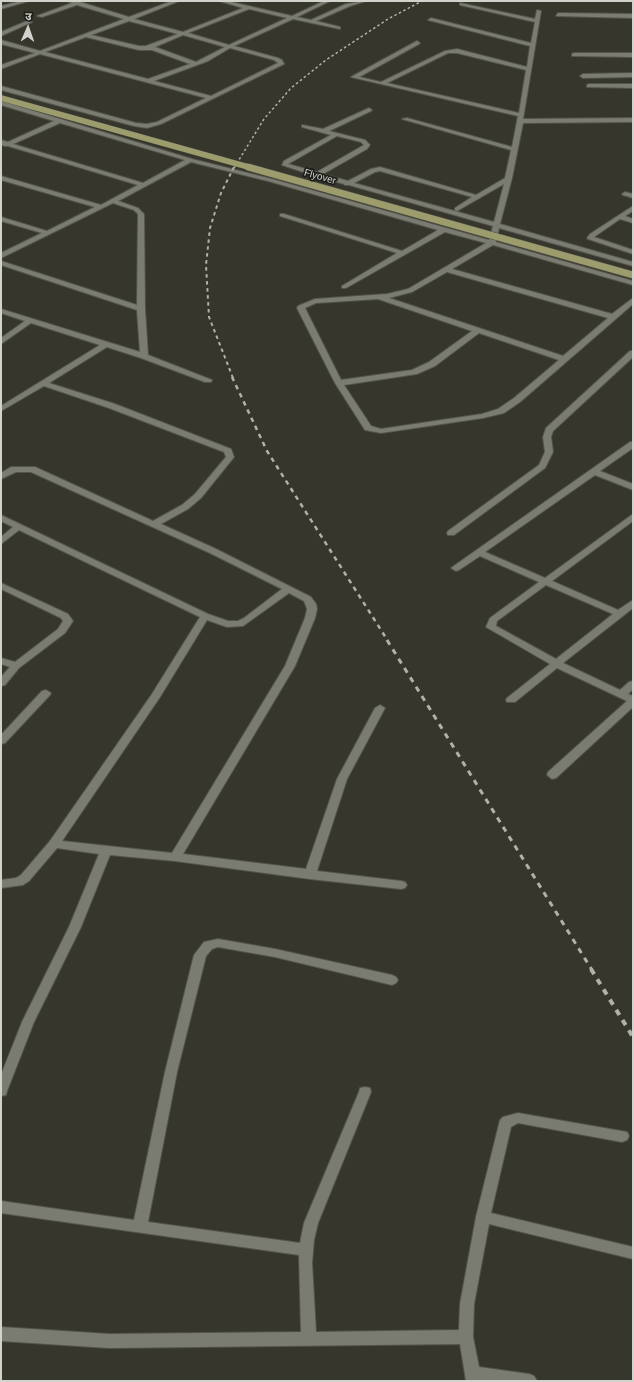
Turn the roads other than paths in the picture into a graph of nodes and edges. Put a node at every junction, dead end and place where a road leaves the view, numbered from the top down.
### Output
1 (27, 1) edge
2 (69, 1) edge
3 (177, 1) edge
4 (221, 1) edge
5 (328, 1) edge
6 (364, 1) edge
7 (79, 2) edge
8 (462, 4) dead end
9 (1, 8) edge
10 (247, 8) junction
11 (539, 11) dead end
12 (558, 15) dead end
13 (40, 16) dead end
14 (633, 16) edge
15 (293, 18) junction
16 (129, 19) junction
17 (431, 20) dead end
18 (537, 21) junction
19 (29, 22) dead end
20 (311, 22) junction
21 (338, 28) dead end
22 (182, 33) junction
23 (1, 34) edge
24 (84, 35) junction
25 (1, 42) edge
26 (417, 43) dead end
27 (533, 44) junction
28 (228, 47) junction
29 (145, 48) junction
30 (38, 53) junction
31 (574, 55) dead end
32 (633, 55) edge
33 (196, 64) junction
34 (1, 67) edge
35 (528, 68) junction
36 (583, 76) dead end
37 (633, 76) edge
38 (148, 81) junction
39 (383, 84) junction
40 (589, 86) dead end
41 (633, 86) edge
42 (1, 88) edge
43 (1, 98) edge
44 (212, 98) junction
45 (1, 103) edge
46 (369, 110) dead end
47 (520, 118) junction
48 (405, 119) dead end
49 (61, 120) junction
50 (632, 121) edge
51 (136, 125) junction
52 (304, 126) dead end
53 (324, 131) junction
54 (108, 134) junction
55 (337, 134) junction
56 (3, 144) edge
57 (514, 149) junction
58 (190, 160) junction
59 (316, 175) junction
60 (1, 178) edge
61 (508, 178) junction
62 (347, 184) junction
63 (144, 185) junction
64 (626, 194) dead end
65 (633, 196) edge
66 (477, 197) junction
67 (113, 201) junction
68 (102, 207) junction
69 (633, 208) edge
70 (458, 209) dead end
71 (282, 215) dead end
72 (620, 217) junction
73 (1, 219) edge
74 (633, 221) edge
75 (496, 227) junction
76 (443, 230) junction
77 (48, 233) junction
78 (492, 243) junction
79 (633, 252) edge
80 (403, 253) junction
81 (1, 256) edge
82 (1, 263) edge
83 (633, 264) edge
84 (448, 270) junction
85 (633, 275) edge
86 (633, 283) edge
87 (344, 287) dead end
88 (378, 296) junction
89 (633, 300) edge
90 (1, 310) edge
91 (141, 310) junction
92 (613, 317) junction
93 (29, 321) junction
94 (478, 330) junction
95 (1, 342) edge
96 (104, 345) junction
97 (633, 353) edge
98 (144, 356) junction
99 (563, 359) junction
100 (208, 380) dead end
101 (43, 383) junction
102 (340, 383) junction
103 (1, 409) edge
104 (633, 444) edge
105 (595, 472) junction
106 (1, 476) edge
107 (633, 487) edge
108 (633, 517) edge
109 (1, 518) edge
110 (154, 524) junction
111 (18, 527) junction
112 (451, 533) dead end
113 (1, 540) edge
114 (479, 552) junction
115 (456, 568) dead end
116 (545, 581) junction
117 (1, 586) edge
118 (288, 589) junction
119 (633, 603) edge
120 (620, 614) junction
121 (205, 616) junction
122 (1, 661) edge
123 (557, 664) junction
124 (16, 666) junction
125 (1, 683) edge
126 (633, 684) edge
127 (46, 693) dead end
128 (622, 694) junction
129 (511, 700) dead end
130 (633, 700) edge
131 (380, 708) dead end
132 (1, 741) edge
133 (552, 775) dead end
134 (54, 844) junction
135 (106, 851) junction
136 (175, 857) junction
137 (310, 875) junction
138 (1, 884) edge
139 (401, 885) dead end
140 (392, 980) dead end
141 (1, 1091) edge
142 (365, 1092) dead end
143 (622, 1136) dead end
144 (1, 1207) edge
145 (483, 1217) junction
146 (140, 1227) junction
147 (305, 1250) junction
148 (633, 1253) edge
149 (1, 1334) edge
150 (466, 1337) junction
151 (309, 1339) junction
152 (473, 1377) edge
153 (529, 1381) edge

1 - 9 street
2 - 7 street
3 - 16 street
4 - 10 street
5 - 15 street
6 - 20 street
7 - 13 street
7 - 16 street
8 - 18 street
10 - 15 street
10 - 22 street
11 - 18 street
12 - 14 street
15 - 20 street
15 - 28 street
16 - 22 street
16 - 24 street
17 - 27 street
18 - 27 street
19 - 23 street
20 - 21 street
22 - 28 street
22 - 29 street
24 - 29 street
24 - 30 street
25 - 30 street
26 - 39 street
27 - 35 street
28 - 33 street
28 - 44 street
29 - 33 street
30 - 34 street
30 - 38 street
31 - 32 street
33 - 38 street
35 - 39 street
35 - 47 street
36 - 37 street
38 - 44 street
39 - 47 street
40 - 41 street
42 - 51 street
43 - 85 main road, Flyover, bridge
44 - 51 street
45 - 49 street
46 - 53 street
47 - 50 street
47 - 57 street
48 - 57 street
49 - 54 street
49 - 56 street
51 - 54 street
52 - 53 street
53 - 55 street
54 - 58 street
55 - 59 street
55 - 59 street
56 - 63 street
57 - 61 street
58 - 63 street
58 - 76 street
59 - 62 street
60 - 68 street
61 - 66 street
61 - 75 street
62 - 66 street
62 - 75 street
63 - 67 street
64 - 65 street
66 - 70 street
67 - 68 street
67 - 91 street
68 - 77 street
69 - 72 street
71 - 80 street
72 - 74 street
72 - 79 street
73 - 77 street
75 - 78 street
75 - 83 street
76 - 78 street
76 - 80 street
77 - 81 street
78 - 84 street
78 - 86 street
80 - 87 street
82 - 91 street
84 - 88 street
84 - 92 street
88 - 94 street
88 - 102 street
89 - 92 street
90 - 93 street
91 - 98 street
92 - 99 street
93 - 95 street
93 - 96 street
94 - 99 street
94 - 102 street
96 - 98 street
96 - 101 street
97 - 112 street
98 - 100 street
99 - 102 street
101 - 103 street
101 - 110 street
104 - 105 street
105 - 107 street
105 - 114 street
106 - 110 street
108 - 116 street
109 - 111 street
110 - 118 street
111 - 113 street
111 - 121 street
114 - 115 street
114 - 116 street
116 - 120 street
116 - 123 street
117 - 124 street
118 - 121 street
118 - 136 street
119 - 120 street
120 - 123 street
121 - 134 street
122 - 124 street
123 - 128 street
123 - 129 street
124 - 125 street
126 - 128 street
127 - 132 street
128 - 130 street
130 - 133 street
131 - 137 street
134 - 135 street
134 - 138 street
135 - 136 street
135 - 141 street
136 - 137 street
137 - 139 street
140 - 146 street
142 - 147 street
143 - 145 street
144 - 146 street
145 - 148 street
145 - 150 street
146 - 147 street
147 - 151 street
149 - 151 street
150 - 151 street
150 - 152 street
152 - 153 street

